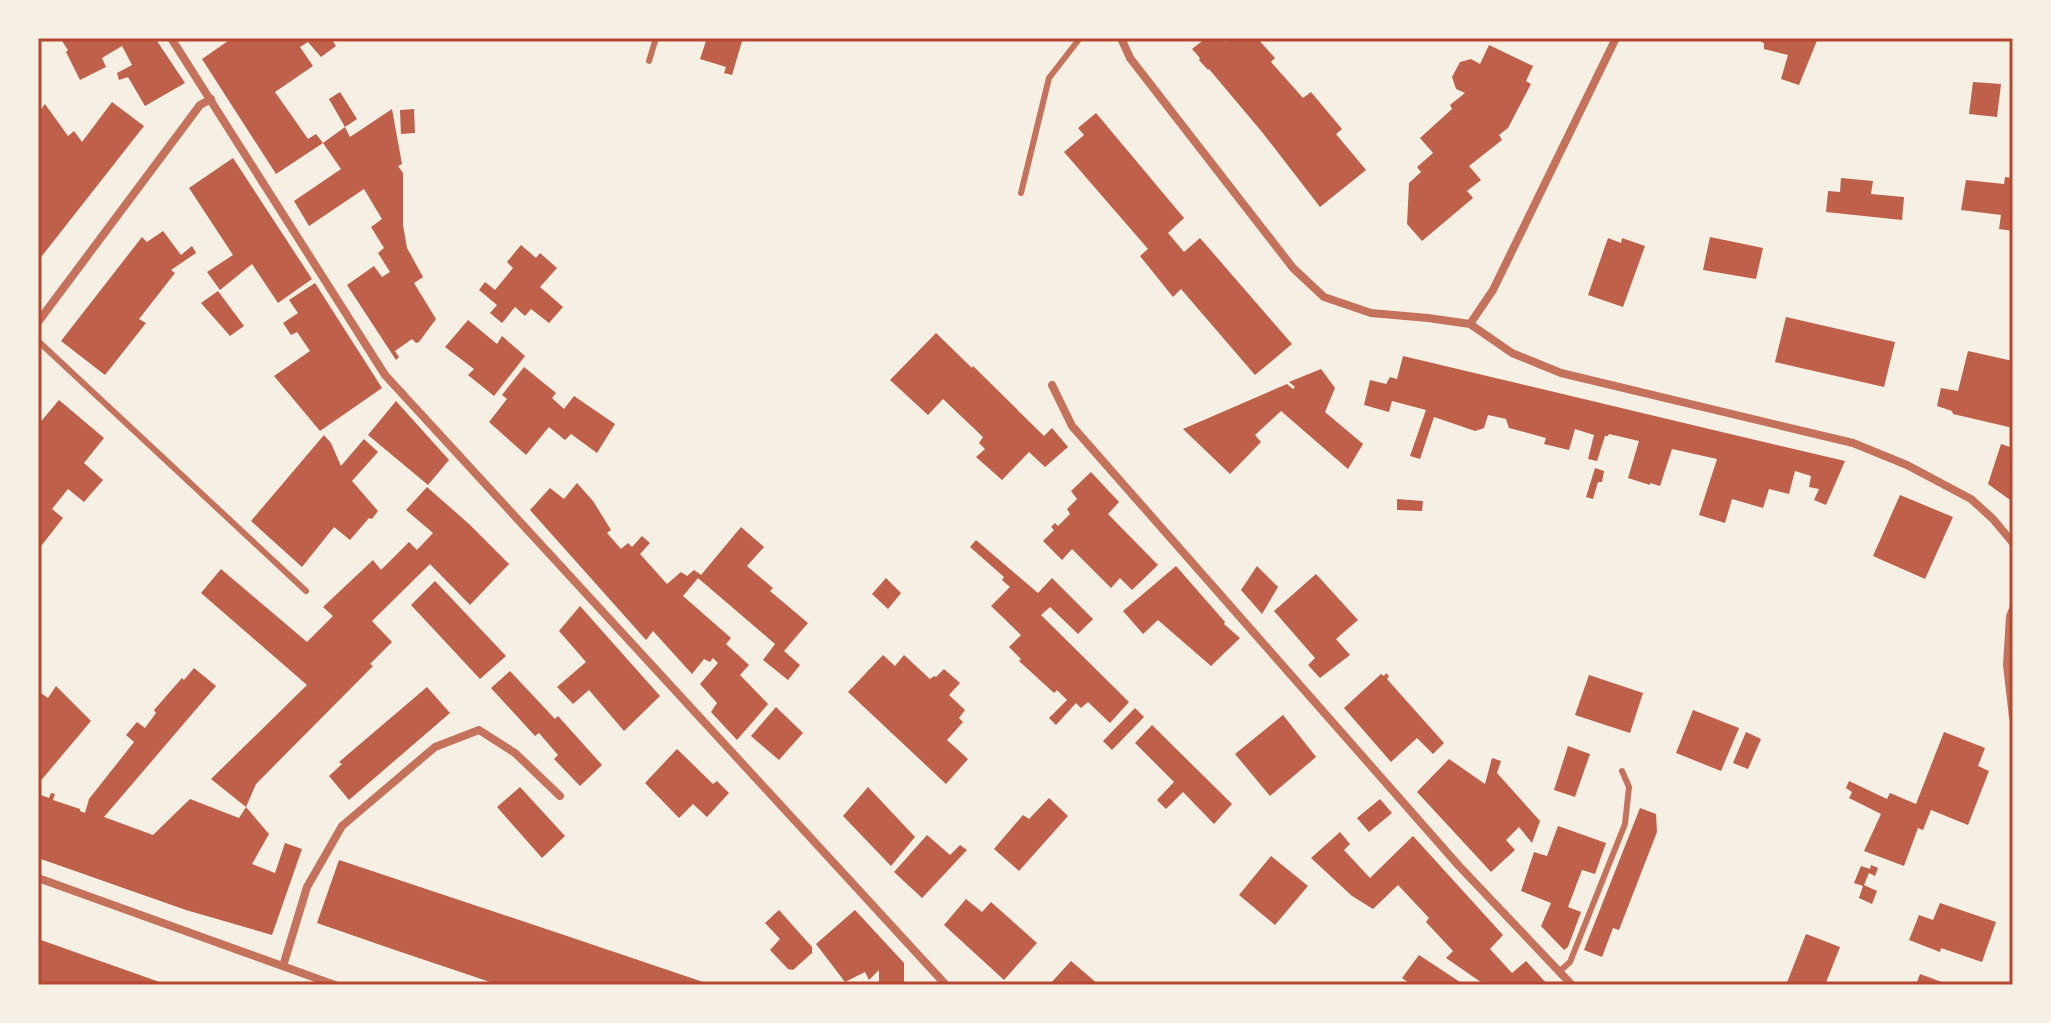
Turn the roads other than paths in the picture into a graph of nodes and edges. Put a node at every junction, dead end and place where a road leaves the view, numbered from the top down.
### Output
1 (171, 38) edge
2 (656, 38) edge
3 (1080, 38) edge
4 (1121, 38) edge
5 (1616, 38) edge
6 (649, 61) dead end
7 (211, 99) junction
8 (1021, 193) dead end
9 (38, 322) edge
10 (1470, 324) junction
11 (38, 341) edge
12 (1052, 385) dead end
13 (2013, 543) edge
14 (306, 591) dead end
15 (2013, 609) edge
16 (2013, 717) edge
17 (1622, 771) dead end
18 (560, 796) dead end
19 (38, 878) edge
20 (283, 966) junction
21 (1560, 971) junction
22 (335, 985) edge
23 (946, 985) edge
24 (1572, 985) edge

1 - 7 street
2 - 6 lane
3 - 8 lane
4 - 10 street
5 - 10 street
7 - 9 street
7 - 23 street
10 - 13 street
11 - 14 lane
12 - 21 street
15 - 16 street
17 - 21 lane
18 - 20 street
19 - 20 street
20 - 22 street
21 - 24 street

